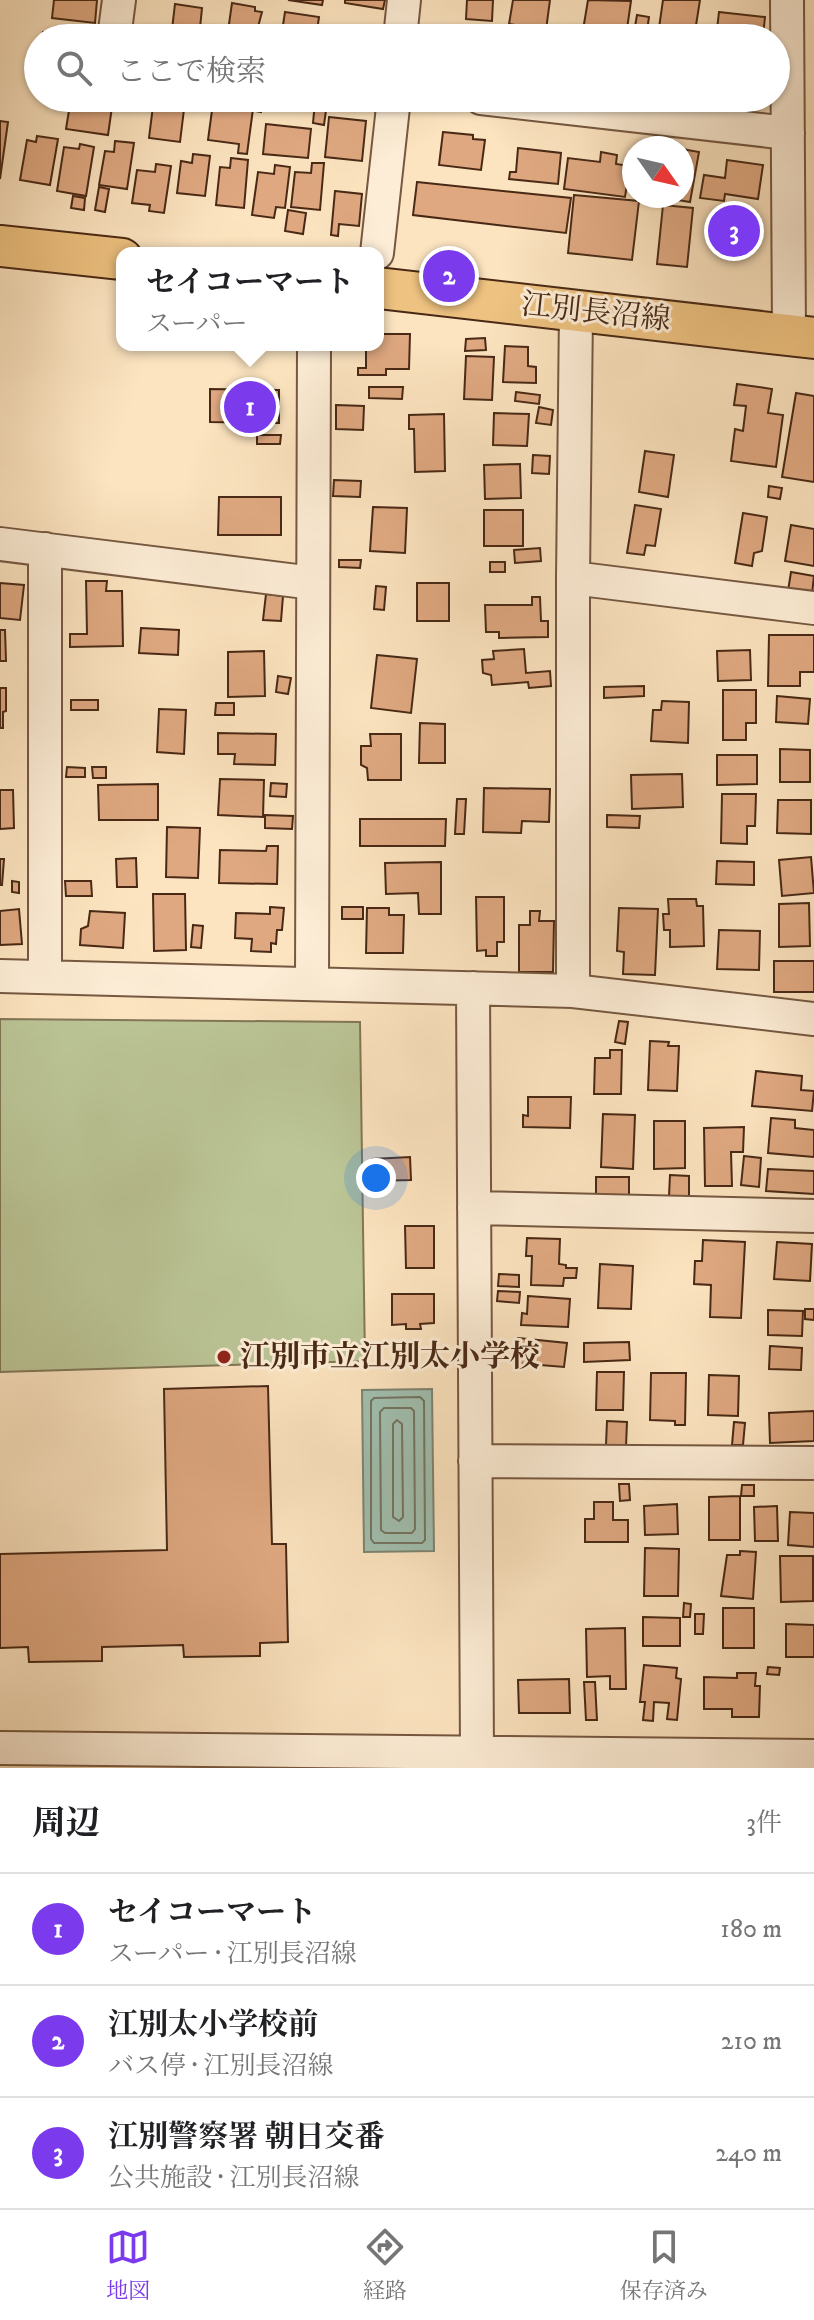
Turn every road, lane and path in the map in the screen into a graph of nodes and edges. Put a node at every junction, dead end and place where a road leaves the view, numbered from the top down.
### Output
1 (119, 0) edge
2 (404, 0) edge
3 (787, 0) edge
4 (116, 24) edge
5 (401, 24) edge
6 (801, 62) edge
7 (392, 112) edge
8 (604, 112) edge
9 (788, 133) junction
10 (0, 246) edge
11 (378, 247) edge
12 (116, 258) edge
13 (384, 289) edge
14 (576, 311) junction
15 (801, 336) edge
16 (314, 351) edge
17 (0, 544) edge
18 (45, 549) junction
19 (573, 578) junction
20 (313, 583) junction
21 (814, 608) edge
22 (0, 976) edge
23 (45, 977) junction
24 (312, 984) junction
25 (473, 988) junction
26 (573, 991) junction
27 (814, 1019) edge
28 (474, 1208) junction
29 (814, 1216) edge
30 (475, 1461) junction
31 (814, 1463) edge
32 (0, 1748) edge
33 (477, 1753) junction
34 (814, 1756) edge

1 - 4 street
2 - 5 street
3 - 6 street
6 - 9 street
7 - 11 street
8 - 9 street
9 - 15 street
10 - 12 main road
13 - 14 main road, 江別長沼線
14 - 15 main road, 江別長沼線
14 - 19 street
16 - 20 street
17 - 18 street
18 - 20 street
18 - 23 street
19 - 21 street
19 - 26 street
20 - 24 street
22 - 23 street
23 - 24 street
24 - 25 street
25 - 26 street
25 - 28 street
26 - 27 street
28 - 29 street
28 - 30 street
30 - 31 street
30 - 33 street
32 - 33 street
33 - 34 street

